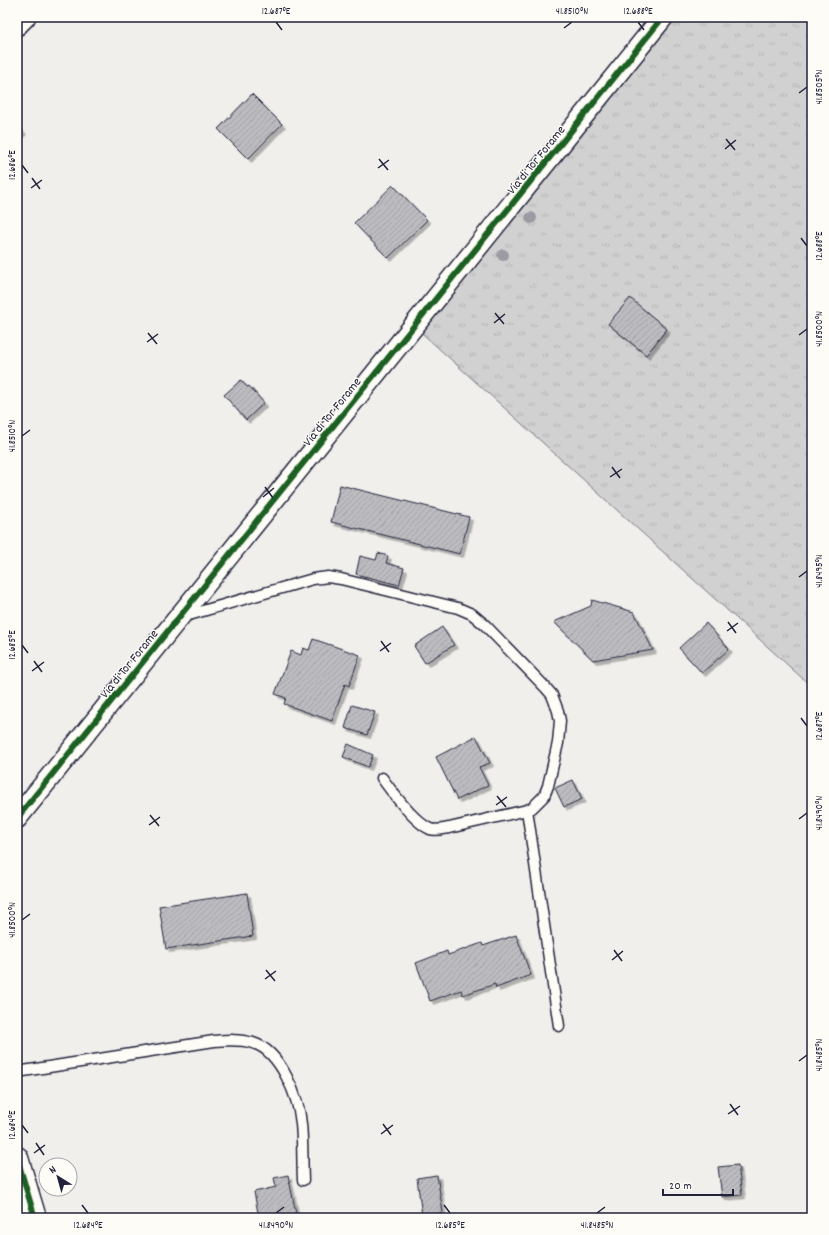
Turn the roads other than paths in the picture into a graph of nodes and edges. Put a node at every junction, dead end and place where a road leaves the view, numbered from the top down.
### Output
1 (25, 17) edge
2 (663, 17) edge
3 (17, 25) edge
4 (178, 618) junction
5 (382, 778) dead end
6 (527, 810) junction
7 (17, 818) edge
8 (559, 1026) dead end
9 (17, 1072) edge
10 (17, 1158) edge
11 (303, 1180) dead end
12 (35, 1218) edge

1 - 3 street
2 - 4 street, Via di Tor Forame
4 - 6 lane
4 - 7 street, Via di Tor Forame
5 - 6 lane
6 - 8 lane
9 - 11 lane
10 - 12 street

